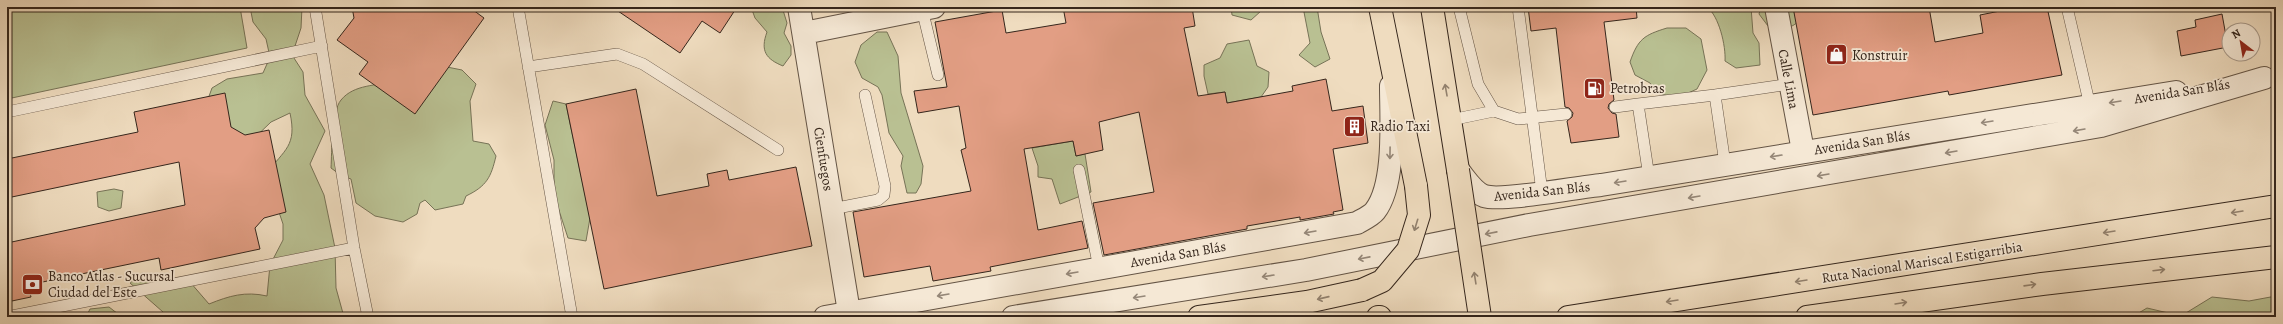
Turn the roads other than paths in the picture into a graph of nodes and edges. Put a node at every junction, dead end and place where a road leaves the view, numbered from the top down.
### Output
1 (315, 7) edge
2 (518, 7) edge
3 (799, 7) edge
4 (1380, 7) edge
5 (1385, 7) edge
6 (1428, 7) edge
7 (1432, 7) edge
8 (1460, 7) edge
9 (1518, 7) edge
10 (1776, 7) edge
11 (2067, 7) edge
12 (928, 8) edge
13 (804, 33) junction
14 (322, 46) junction
15 (1438, 50) junction
16 (1391, 58) junction
17 (528, 66) junction
18 (938, 74) dead end
19 (2270, 77) edge
20 (1790, 84) junction
21 (865, 95) dead end
22 (1715, 95) junction
23 (1638, 104) junction
24 (2090, 106) junction
25 (1615, 107) dead end
26 (7, 112) edge
27 (1494, 112) junction
28 (1566, 114) dead end
29 (1532, 118) junction
30 (1451, 120) junction
31 (778, 150) dead end
32 (1803, 151) junction
33 (1725, 164) junction
34 (1079, 170) dead end
35 (1458, 170) junction
36 (1649, 177) junction
37 (1542, 192) junction
38 (2276, 206) edge
39 (832, 209) junction
40 (354, 248) junction
41 (2276, 257) edge
42 (1098, 268) junction
43 (849, 312) junction
44 (12, 316) dead end
45 (368, 317) edge
46 (572, 317) edge
47 (825, 317) edge
48 (1013, 317) edge
49 (1199, 317) edge
50 (1480, 317) edge
51 (1568, 317) edge
52 (1807, 317) edge

1 - 14 lane
2 - 17 lane
3 - 13 street, Cienfuegos
4 - 16 highway
5 - 16 street, Avenida San Blás
6 - 15 street
7 - 15 highway
8 - 27 lane
9 - 29 lane
10 - 20 street, Calle Lima
11 - 24 lane
12 - 13 street
12 - 18 lane
13 - 39 street, Cienfuegos
14 - 26 lane
14 - 40 lane
30 -> 15 highway
16 -> 42 street, Avenida San Blás
16 -> 49 highway, bridge
17 - 31 lane
17 - 46 lane
19 -> 24 street, Avenida San Blás
19 -> 48 street
20 - 22 lane
20 - 32 street, Calle Lima
21 - 39 lane
22 - 23 lane
22 - 33 lane
23 - 25 lane
23 - 36 lane
24 -> 32 street, Avenida San Blás
27 - 29 lane
27 - 30 lane
28 - 29 lane
29 - 37 lane
30 - 35 highway
32 -> 33 street, Avenida San Blás
33 - 36 street, Avenida San Blás
34 - 42 lane
35 - 37 street, Avenida San Blás
50 -> 35 highway, bridge
36 -> 37 street, Avenida San Blás
38 -> 51 highway, Ruta Nacional Mariscal Estigarribia
39 - 43 street, Cienfuegos
40 - 44 lane
40 - 45 lane
52 -> 41 highway
42 -> 43 street, Avenida San Blás
43 - 47 street, Avenida San Blás

